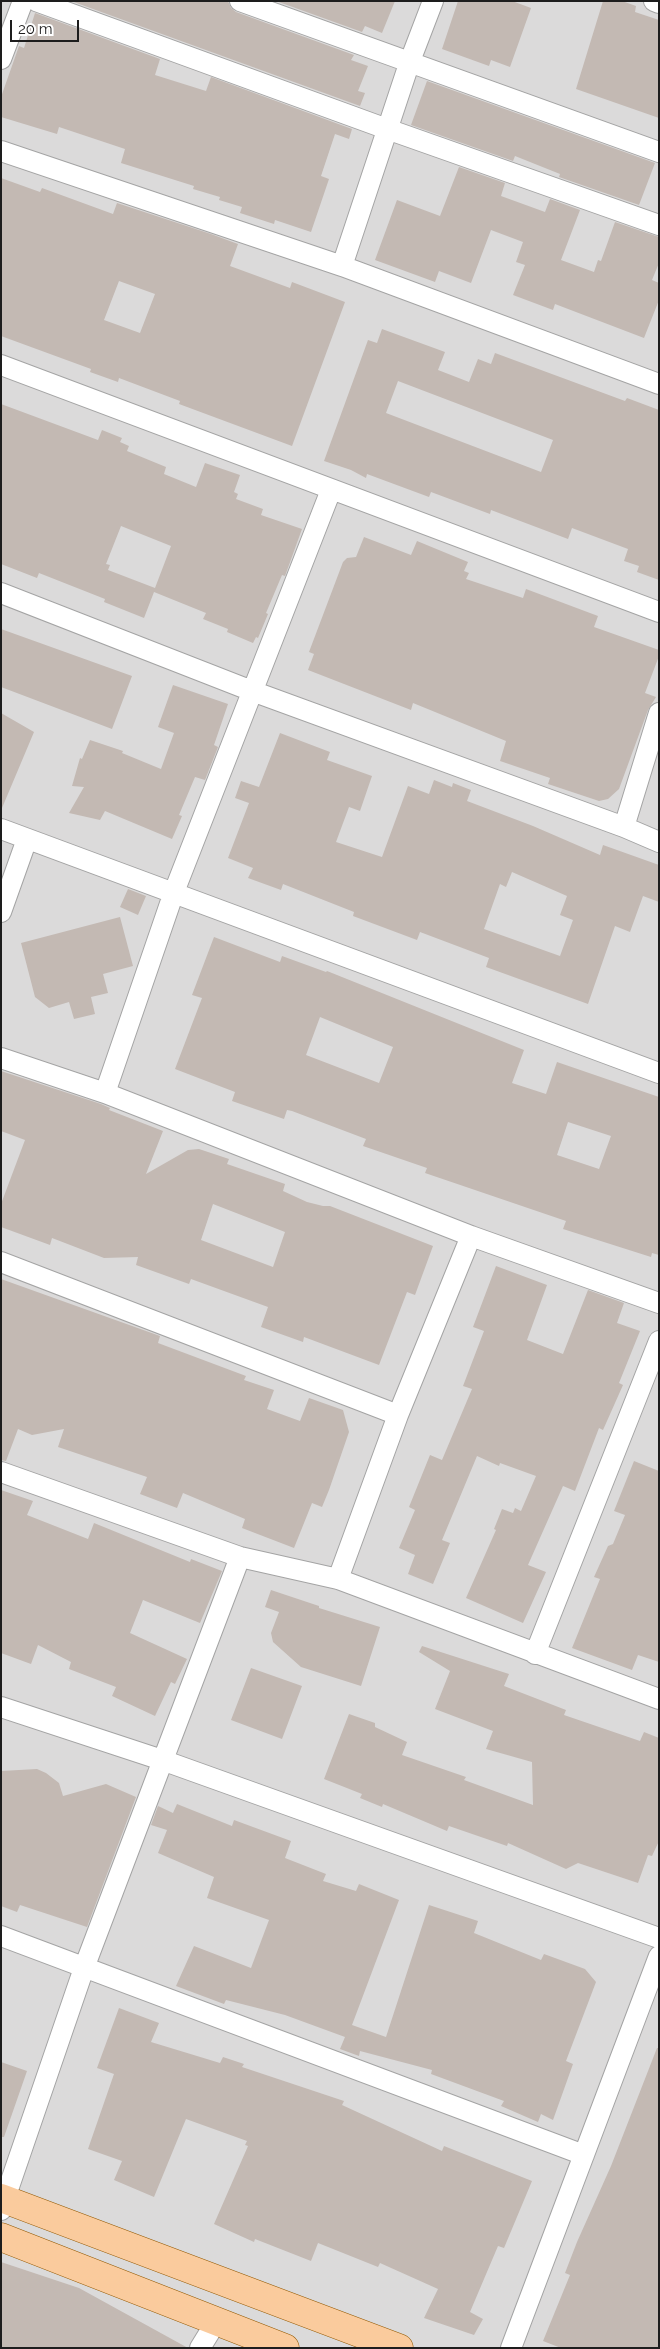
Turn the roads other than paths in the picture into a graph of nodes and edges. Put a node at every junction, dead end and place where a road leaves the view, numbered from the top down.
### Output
1 (23, 1) edge
2 (36, 1) edge
3 (240, 1) edge
4 (432, 1) edge
5 (654, 1) edge
6 (659, 3) edge
7 (1, 59) edge
8 (410, 61) junction
9 (387, 129) junction
10 (1, 151) edge
11 (659, 152) edge
12 (659, 225) edge
13 (342, 266) junction
14 (1, 365) edge
15 (659, 384) edge
16 (331, 490) junction
17 (1, 592) edge
18 (659, 612) edge
19 (252, 691) junction
20 (659, 713) edge
21 (624, 827) junction
22 (1, 829) edge
23 (27, 839) junction
24 (659, 842) edge
25 (174, 892) junction
26 (1, 912) edge
27 (1, 1058) edge
28 (659, 1073) edge
29 (105, 1093) junction
30 (471, 1236) junction
31 (1, 1262) edge
32 (659, 1303) edge
33 (659, 1341) edge
34 (398, 1415) junction
35 (1, 1472) edge
36 (240, 1557) junction
37 (338, 1579) junction
38 (535, 1654) junction
39 (659, 1699) edge
40 (1, 1707) edge
41 (162, 1760) junction
42 (1, 1936) edge
43 (659, 1938) edge
44 (659, 1956) edge
45 (84, 1968) junction
46 (584, 2155) junction
47 (2, 2202) edge
48 (1, 2237) edge
49 (216, 2322) junction
50 (200, 2348) edge
51 (286, 2348) edge
52 (399, 2348) edge
53 (511, 2348) edge

1 - 7 street
2 - 9 street
3 - 8 street
4 - 8 street
5 - 6 street
8 - 9 street
8 - 11 street
9 - 12 street
9 - 13 street
10 - 13 street
13 - 15 street
14 - 16 street
16 - 18 street
16 - 19 street
17 - 19 street
19 - 21 street
19 - 25 street
20 - 21 street
21 - 24 street
22 - 23 street
23 - 25 street
23 - 26 street
25 - 28 street
25 - 29 street
27 - 29 street
29 - 30 street
30 - 32 street
30 - 34 street
31 - 34 street
33 - 38 street
34 - 37 street
35 - 36 street
36 - 37 street
36 - 41 street
37 - 38 street
38 - 39 street
40 - 41 street
41 - 43 street
41 - 45 street
42 - 45 street
44 - 46 street
45 - 46 street
45 - 47 street
46 - 53 street
47 - 52 main road
48 - 49 main road
49 - 50 street
49 - 51 main road

